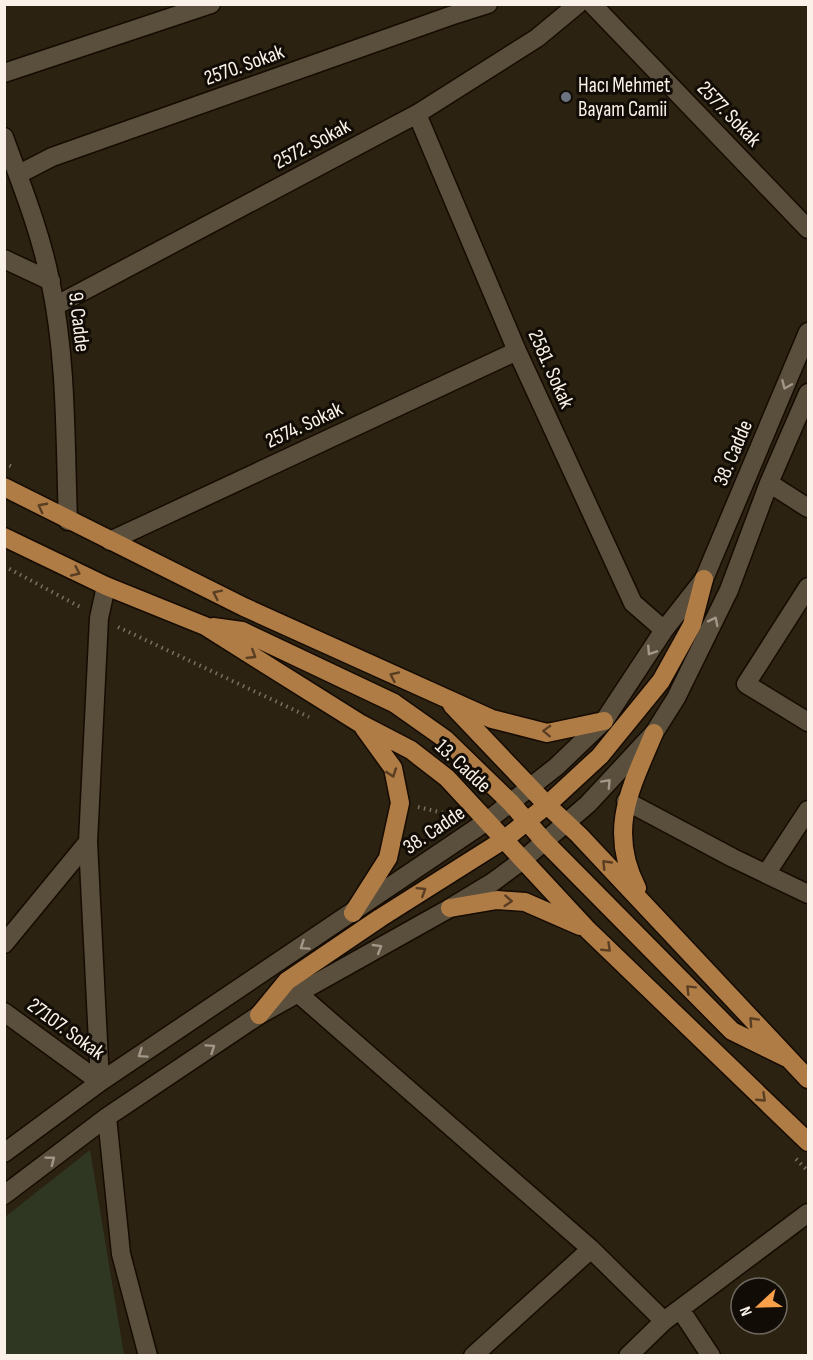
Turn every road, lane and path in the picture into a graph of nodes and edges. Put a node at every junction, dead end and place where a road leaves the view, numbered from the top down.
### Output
1 (211, 4) edge
2 (488, 4) edge
3 (578, 4) edge
4 (592, 4) edge
5 (4, 73) edge
6 (417, 114) junction
7 (6, 146) edge
8 (19, 174) junction
9 (808, 230) edge
10 (4, 260) edge
11 (51, 281) junction
12 (55, 306) junction
13 (808, 332) edge
14 (517, 351) junction
15 (808, 398) edge
16 (769, 483) junction
17 (4, 487) edge
18 (808, 508) edge
19 (69, 521) junction
20 (4, 537) edge
21 (110, 541) junction
22 (4, 566) edge
23 (704, 579) junction
24 (106, 586) junction
25 (808, 587) edge
26 (99, 618) junction
27 (205, 626) junction
28 (664, 630) junction
29 (447, 700) junction
30 (315, 720) dead end
31 (604, 721) junction
32 (808, 722) edge
33 (361, 724) junction
34 (654, 733) junction
35 (531, 788) junction
36 (626, 801) junction
37 (400, 803) junction
38 (511, 803) junction
39 (547, 805) junction
40 (808, 810) edge
41 (452, 815) dead end
42 (488, 821) junction
43 (527, 821) junction
44 (565, 823) junction
45 (505, 839) junction
46 (544, 841) junction
47 (88, 842) junction
48 (524, 859) junction
49 (766, 874) junction
50 (808, 894) edge
51 (450, 908) junction
52 (648, 908) junction
53 (353, 913) junction
54 (588, 930) junction
55 (4, 944) edge
56 (299, 994) junction
57 (4, 1012) edge
58 (259, 1015) junction
59 (787, 1058) junction
60 (808, 1079) edge
61 (100, 1082) junction
62 (107, 1117) junction
63 (808, 1142) edge
64 (4, 1153) edge
65 (4, 1195) edge
66 (808, 1214) edge
67 (591, 1249) junction
68 (680, 1310) junction
69 (664, 1320) junction
70 (148, 1356) edge
71 (473, 1356) edge
72 (628, 1356) edge
73 (711, 1356) edge

1 - 5 street
2 - 8 street, 2570. Sokak
3 - 6 street, 2572. Sokak
4 - 9 street, 2577. Sokak
6 - 12 street, 2572. Sokak
6 - 14 street, 2581. Sokak
7 - 8 street, 9. Cadde
8 - 11 street, 9. Cadde
10 - 11 street
11 - 12 street, 9. Cadde
12 - 19 street, 9. Cadde
13 -> 23 street, 38. Cadde
14 - 21 street, 2574. Sokak
14 - 28 street, 2581. Sokak
15 - 16 street
16 - 18 street
34 -> 16 street
19 -> 17 main road, 13. Cadde
19 - 21 main road, 13. Cadde
20 -> 24 main road, 13. Cadde
29 -> 21 main road, 13. Cadde
22 - 26 path
23 - 28 street, 38. Cadde
23 - 39 main road
24 - 26 street
24 - 27 main road, 13. Cadde
25 - 32 street
26 - 30 path
26 - 47 street
27 -> 33 main road, 13. Cadde
27 - 38 main road
28 -> 31 street, 38. Cadde
31 -> 29 main road
29 - 35 main road, 13. Cadde
31 - 35 street, 38. Cadde
33 -> 37 main road
33 - 42 main road, 13. Cadde
34 - 36 main road
44 -> 34 street
35 - 38 street, 38. Cadde
35 - 39 main road, 13. Cadde
36 - 49 street
36 - 52 main road
37 - 41 path
37 - 53 main road
38 - 42 street, 38. Cadde
38 - 43 main road
39 - 43 main road
39 - 44 main road, 13. Cadde
40 - 49 street
42 - 45 main road, 13. Cadde
42 - 53 street, 38. Cadde
43 - 45 main road
43 - 46 main road
44 - 46 street
52 -> 44 main road, 13. Cadde
45 - 48 main road, 13. Cadde
58 -> 45 main road
46 - 48 street
59 -> 46 main road
47 - 55 street
47 - 61 street
48 - 51 street
48 - 54 main road, 13. Cadde
49 - 50 street
51 -> 54 main road
56 -> 51 street
59 -> 52 main road, 13. Cadde
53 -> 61 street, 38. Cadde
54 -> 63 main road, 13. Cadde
56 - 58 street
56 - 67 street
57 - 61 street, 27107. Sokak
62 -> 58 street
59 - 60 main road, 13. Cadde
61 - 64 street, 38. Cadde
65 -> 62 street
62 - 70 street
66 - 68 street
67 - 69 street
67 - 71 street
68 - 69 street
68 - 73 street
69 - 72 street

